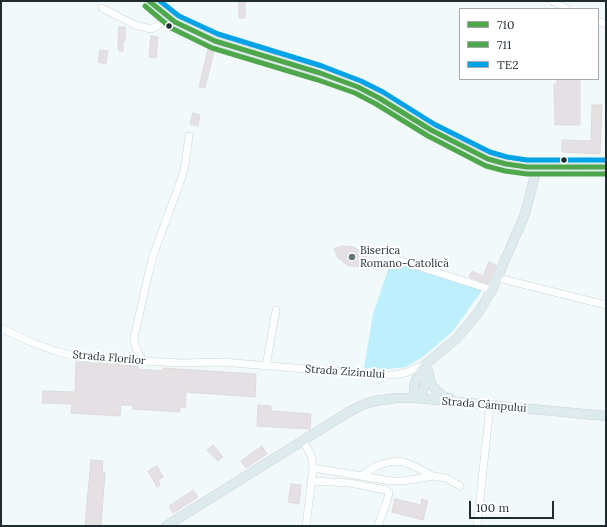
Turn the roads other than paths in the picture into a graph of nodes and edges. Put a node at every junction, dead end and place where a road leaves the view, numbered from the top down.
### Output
1 (552, 1) edge
2 (150, 2) edge
3 (102, 8) dead end
4 (565, 8) edge
5 (166, 16) junction
6 (188, 136) dead end
7 (537, 167) junction
8 (606, 167) edge
9 (392, 258) dead end
10 (498, 278) junction
11 (492, 290) junction
12 (606, 305) edge
13 (276, 310) dead end
14 (1, 328) edge
15 (144, 361) junction
16 (222, 362) joint
17 (426, 364) junction
18 (266, 366) junction
19 (414, 386) junction
20 (396, 398) junction
21 (416, 398) junction
22 (459, 403) junction
23 (490, 406) junction
24 (606, 416) edge
25 (303, 440) junction
26 (313, 468) junction
27 (361, 476) junction
28 (433, 476) junction
29 (311, 481) junction
30 (460, 486) dead end
31 (166, 526) edge
32 (306, 526) edge
33 (378, 526) edge
34 (477, 526) edge

1 - 4 street
2 - 5 main road
3 - 5 street
5 - 7 main road
6 - 15 street
7 - 8 main road
7 - 10 main road, Strada Zizinului
9 - 11 street
10 - 11 main road, Strada Zizinului
10 - 12 street
11 - 17 main road, Strada Zizinului
13 - 18 street
14 - 15 street, Strada Florilor
15 - 16 street, Strada Florilor
16 - 18 street, Strada Zizinului
17 - 18 street, Strada Zizinului
17 - 19 main road
17 - 21 main road
17 - 22 main road
19 - 20 main road
19 - 21 main road
20 - 21 main road, Strada Câmpului
20 - 25 main road, Strada Câmpului
21 - 22 main road, Strada Câmpului
22 - 23 main road, Strada Câmpului
23 - 24 main road, Strada Câmpului
23 - 34 street
25 - 26 street
25 - 31 main road, Strada Câmpului
26 - 27 street
26 - 29 street
27 - 28 street
27 - 28 street
28 - 30 street
29 - 32 street
29 - 33 street

